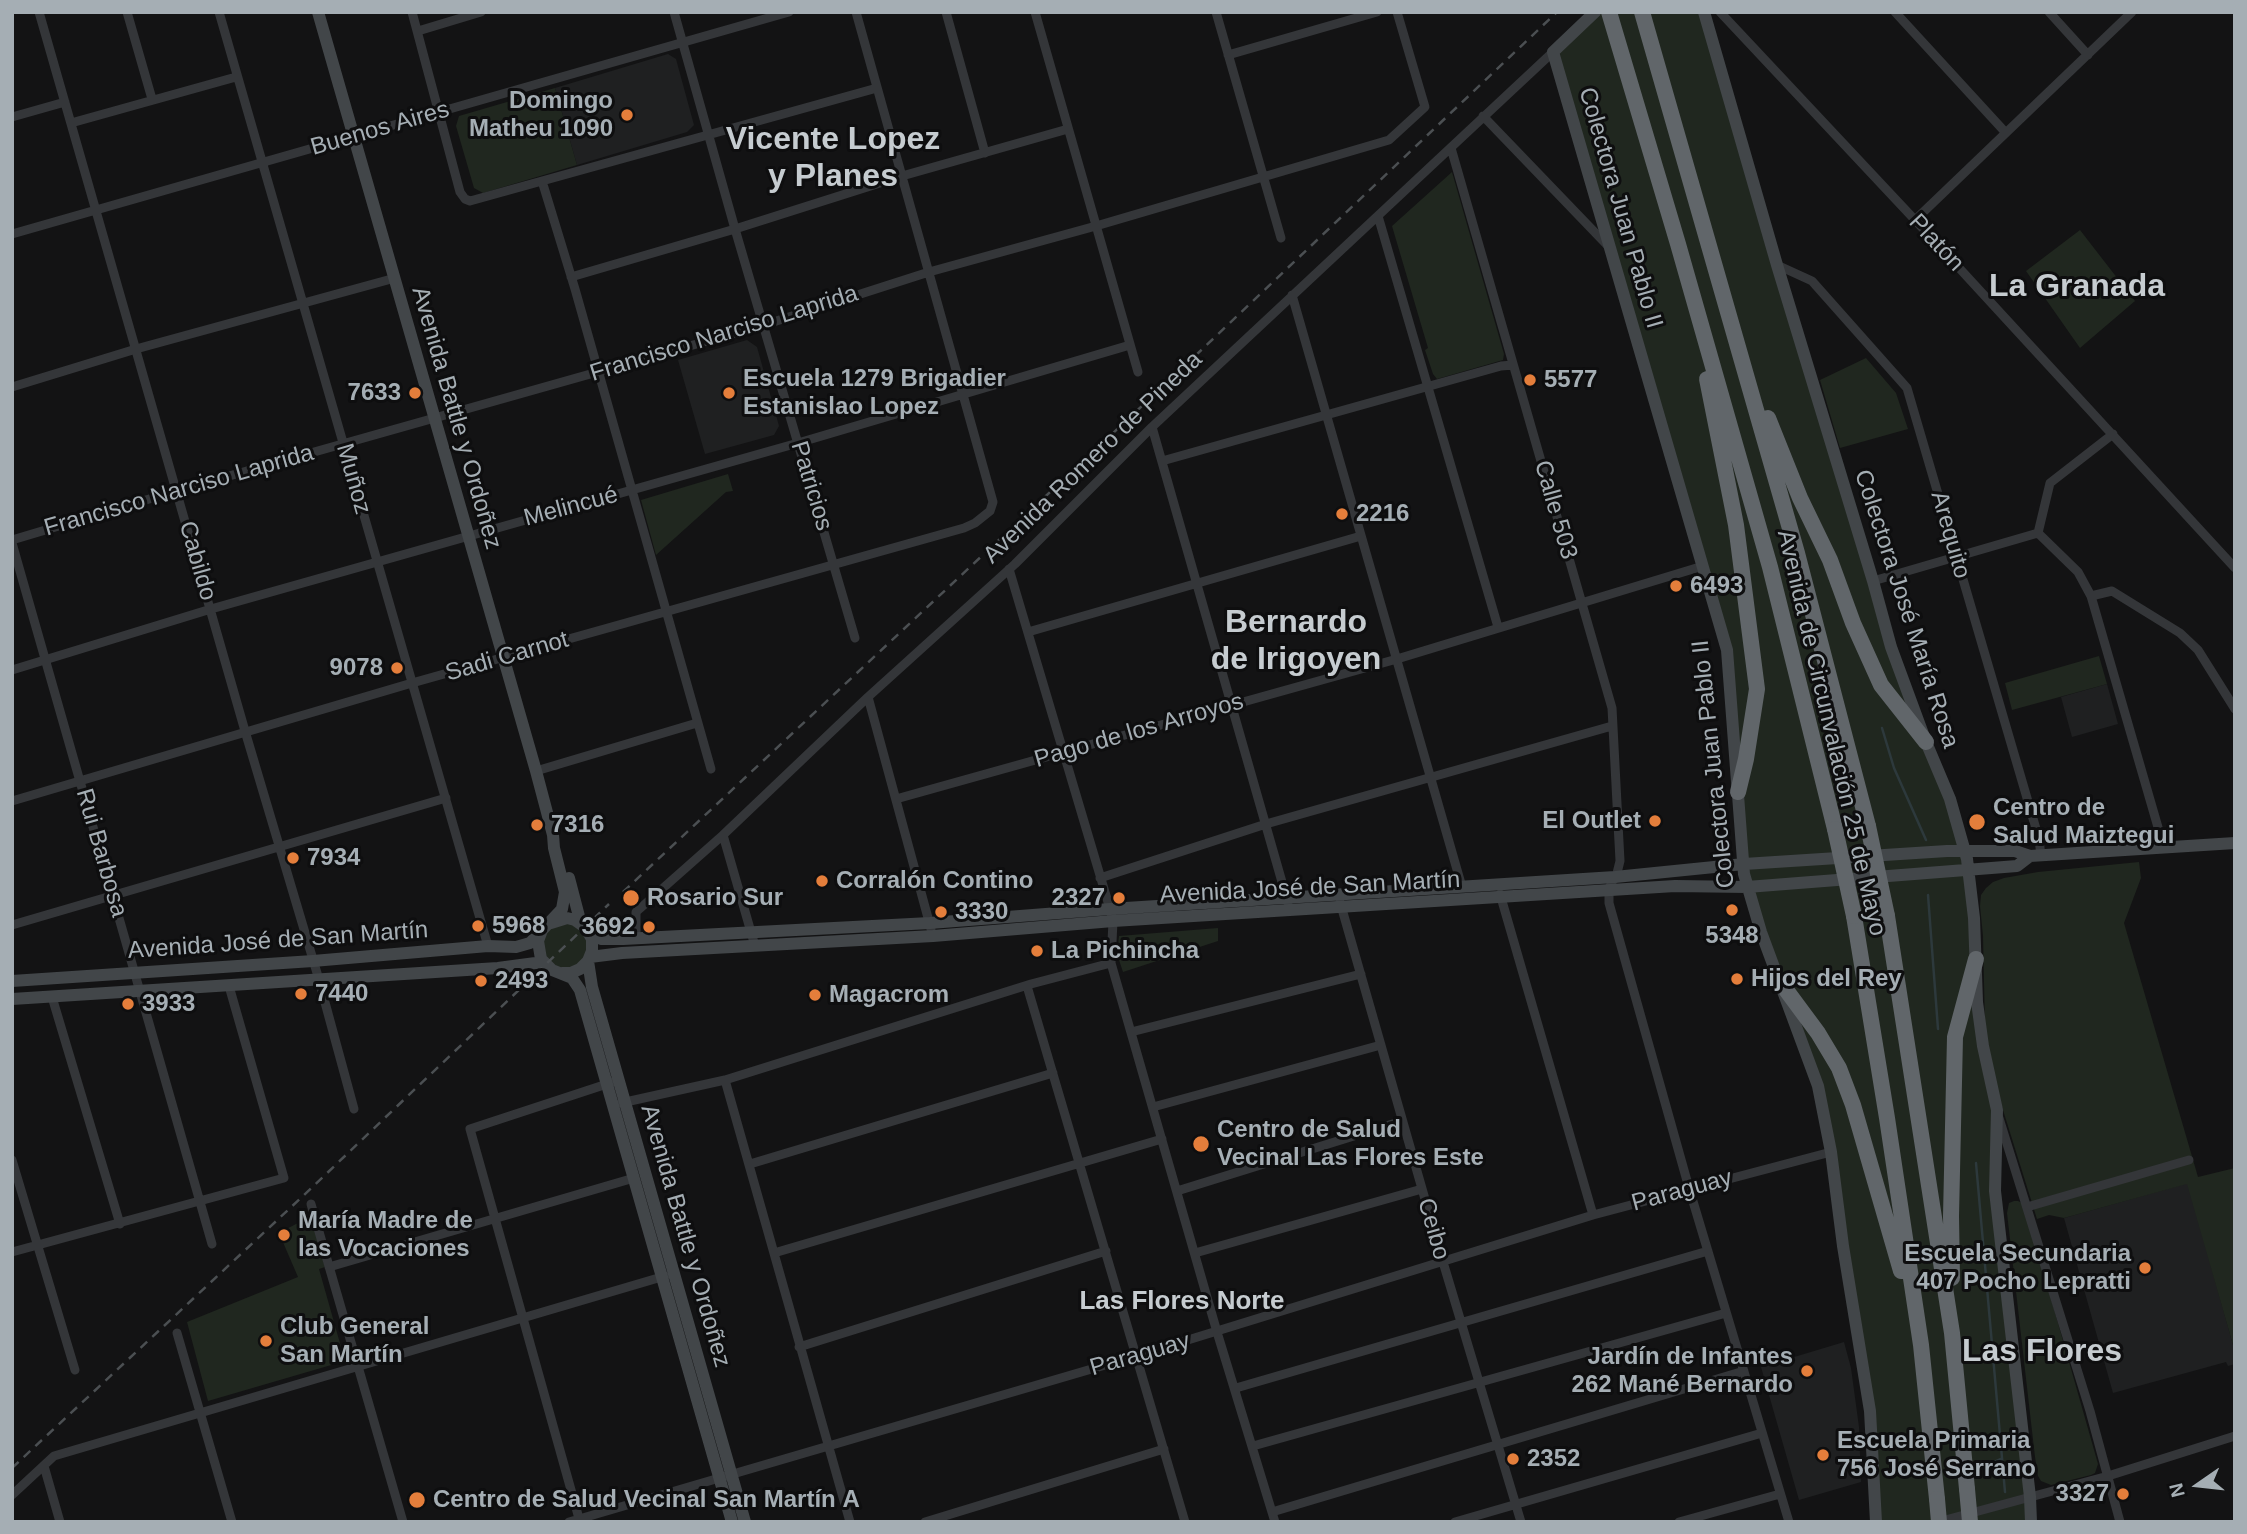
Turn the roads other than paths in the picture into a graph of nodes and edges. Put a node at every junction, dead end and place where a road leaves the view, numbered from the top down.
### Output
1 (39, 12) edge
2 (127, 12) edge
3 (219, 12) edge
4 (318, 12) edge
5 (412, 12) edge
6 (481, 12) edge
7 (674, 12) edge
8 (789, 12) edge
9 (856, 12) edge
10 (946, 12) edge
11 (1035, 12) edge
12 (1216, 12) edge
13 (1377, 12) edge
14 (1397, 12) edge
15 (1595, 12) edge
16 (1609, 12) edge
17 (1642, 12) edge
18 (1704, 12) edge
19 (1720, 12) edge
20 (1895, 12) edge
21 (2049, 12) edge
22 (2132, 12) edge
23 (765, 15) edge
24 (418, 31) junction
25 (684, 42) junction
26 (1553, 52) junction
27 (1228, 55) junction
28 (2088, 55) junction
29 (236, 77) junction
30 (877, 88) junction
31 (152, 99) junction
32 (65, 102) junction
33 (439, 112) junction
34 (1483, 116) junction
35 (12, 117) edge
36 (71, 123) junction
37 (1068, 129) junction
38 (2006, 133) junction
39 (709, 135) junction
40 (354, 137) junction
41 (1451, 148) junction
42 (985, 153) junction
43 (261, 164) junction
44 (902, 176) junction
45 (1264, 177) junction
46 (542, 181) junction
47 (96, 210) junction
48 (1378, 216) junction
49 (1915, 220) junction
50 (1096, 226) junction
51 (735, 229) junction
52 (12, 234) edge
53 (1281, 238) dead end
54 (1678, 244) junction
55 (1608, 247) junction
56 (1777, 265) junction
57 (929, 272) junction
58 (571, 277) junction
59 (394, 278) junction
60 (1292, 295) junction
61 (303, 304) junction
62 (764, 325) junction
63 (1130, 345) junction
64 (1738, 345) junction
65 (136, 349) junction
66 (1513, 365) junction
67 (598, 372) junction
68 (1138, 372) dead end
69 (12, 387) edge
70 (1427, 387) junction
71 (963, 393) junction
72 (1326, 414) junction
73 (435, 418) junction
74 (1152, 427) junction
75 (2113, 434) junction
76 (798, 443) junction
77 (343, 444) junction
78 (1162, 461) junction
79 (631, 490) junction
80 (176, 491) junction
81 (2038, 533) junction
82 (468, 535) junction
83 (1361, 536) junction
84 (12, 542) edge
85 (1956, 556) junction
86 (377, 562) junction
87 (834, 564) junction
88 (1703, 566) junction
89 (2235, 568) edge
90 (1009, 569) junction
91 (1873, 581) junction
92 (1196, 582) junction
93 (2091, 596) junction
94 (1581, 602) junction
95 (211, 609) junction
96 (666, 613) junction
97 (1498, 627) junction
98 (1028, 632) junction
99 (855, 638) dead end
100 (503, 658) junction
101 (1396, 659) junction
102 (46, 661) junction
103 (12, 670) edge
104 (412, 683) junction
105 (868, 697) junction
106 (1231, 705) junction
107 (2235, 709) edge
108 (697, 723) junction
109 (1612, 726) junction
110 (245, 732) junction
111 (1926, 742) junction
112 (1063, 752) junction
113 (711, 769) dead end
114 (536, 771) junction
115 (1430, 776) junction
116 (80, 782) junction
117 (1738, 792) junction
118 (446, 798) junction
119 (897, 799) junction
120 (12, 801) edge
121 (1266, 824) junction
122 (553, 835) junction
123 (723, 835) junction
124 (2235, 844) edge
125 (279, 846) junction
126 (2164, 848) junction
127 (1965, 851) junction
128 (2036, 856) junction
129 (1744, 863) junction
130 (1968, 870) junction
131 (1615, 877) junction
132 (1100, 878) junction
133 (1462, 887) junction
134 (1747, 887) junction
135 (1499, 891) junction
136 (1608, 891) junction
137 (113, 894) junction
138 (1340, 901) junction
139 (1288, 904) junction
140 (1111, 915) junction
141 (12, 925) edge
142 (546, 928) junction
143 (585, 928) junction
144 (931, 930) junction
145 (751, 932) junction
146 (636, 939) junction
147 (488, 946) junction
148 (755, 946) junction
149 (589, 959) junction
150 (1976, 959) junction
151 (313, 961) junction
152 (543, 962) junction
153 (1111, 962) junction
154 (136, 973) junction
155 (561, 973) junction
156 (1361, 974) junction
157 (1778, 979) junction
158 (318, 980) junction
159 (12, 981) edge
160 (229, 986) junction
161 (1027, 986) junction
162 (141, 991) junction
163 (51, 997) junction
164 (12, 999) edge
165 (1131, 1032) junction
166 (1381, 1045) junction
167 (1053, 1073) junction
168 (725, 1080) junction
169 (613, 1082) junction
170 (619, 1103) junction
171 (1153, 1107) junction
172 (354, 1109) dead end
173 (1997, 1110) junction
174 (1402, 1121) junction
175 (1162, 1139) junction
176 (1831, 1152) junction
177 (12, 1160) edge
178 (2189, 1160) dead end
179 (1079, 1162) junction
180 (750, 1164) junction
181 (634, 1178) junction
182 (1689, 1188) junction
183 (1422, 1189) junction
184 (1177, 1191) junction
185 (201, 1202) junction
186 (311, 1204) dead end
187 (2027, 1207) junction
188 (1593, 1215) junction
189 (496, 1218) junction
190 (120, 1224) junction
191 (212, 1244) dead end
192 (38, 1245) junction
193 (1105, 1251) junction
194 (1707, 1251) junction
195 (12, 1252) edge
196 (774, 1253) junction
197 (1195, 1253) junction
198 (1443, 1262) junction
199 (329, 1267) junction
200 (668, 1276) junction
201 (1726, 1313) junction
202 (523, 1318) junction
203 (1461, 1322) junction
204 (1217, 1332) junction
205 (177, 1333) dead end
206 (1952, 1333) junction
207 (1921, 1345) junction
208 (799, 1347) junction
209 (1136, 1356) junction
210 (358, 1366) junction
211 (75, 1370) dead end
212 (1744, 1371) junction
213 (1479, 1382) junction
214 (1236, 1388) junction
215 (200, 1413) junction
216 (1762, 1433) junction
217 (2235, 1436) edge
218 (828, 1445) junction
219 (1498, 1445) junction
220 (1253, 1446) junction
221 (1164, 1449) junction
222 (44, 1466) junction
223 (2108, 1476) junction
224 (725, 1477) junction
225 (1780, 1494) junction
226 (12, 1495) edge
227 (2030, 1497) junction
228 (1516, 1504) junction
229 (1274, 1517) edge
230 (580, 1520) edge
231 (60, 1522) edge
232 (232, 1522) edge
233 (403, 1522) edge
234 (569, 1522) edge
235 (732, 1522) edge
236 (745, 1522) edge
237 (850, 1522) edge
238 (925, 1522) edge
239 (1185, 1522) edge
240 (1455, 1522) edge
241 (1521, 1522) edge
242 (1679, 1522) edge
243 (1789, 1522) edge
244 (1876, 1522) edge
245 (1938, 1522) edge
246 (1970, 1522) edge
247 (2031, 1522) edge
248 (2120, 1522) edge

1 - 32 street, Cabildo
2 - 31 street
3 - 29 street, Muñoz
4 - 40 main road, Avenida Battle y Ordoñez
5 - 24 street
6 - 24 street
7 - 25 street, Patricios
8 - 23 street, Buenos Aires
9 - 30 street
10 - 42 street
11 - 37 street
12 - 27 street
13 - 27 street
14 - 45 street, Francisco Narciso Laprida
15 - 26 main road, Avenida Romero de Pineda
16 - 54 highway, Avenida de Circunvalación 25 de Mayo
17 - 64 highway, Avenida de Circunvalación 25 de Mayo
18 - 56 main road, Colectora José María Rosa
19 - 49 street, Platón
20 - 38 street
21 - 28 street
22 - 28 street
23 - 25 street, Buenos Aires
24 - 33 street
25 - 33 street, Buenos Aires
25 - 39 street, Patricios
26 - 34 street, Avenida Romero de Pineda
26 - 55 main road, Colectora Juan Pablo II
27 - 45 street
28 - 38 street
29 - 31 street
29 - 43 street, Muñoz
30 - 39 street
30 - 44 street
31 - 36 street
32 - 35 street
32 - 36 street, Cabildo
33 - 40 street, Buenos Aires
33 - 46 street
34 - 41 street, Avenida Romero de Pineda
34 - 55 street
36 - 47 street, Cabildo
37 - 42 street
37 - 50 street
38 - 49 street
39 - 46 street
39 - 51 street, Patricios
40 - 43 street, Buenos Aires
40 - 59 main road, Avenida Battle y Ordoñez
41 - 48 street, Avenida Romero de Pineda
41 - 66 street, Calle 503
42 - 44 street
43 - 47 street, Buenos Aires
43 - 61 street, Muñoz
44 - 51 street
44 - 57 street
45 - 50 street, Francisco Narciso Laprida
45 - 53 street
46 - 58 street
47 - 52 street, Buenos Aires
47 - 65 street, Cabildo
48 - 60 street, Avenida Romero de Pineda
48 - 70 street
49 - 75 street, Platón
50 - 57 street, Francisco Narciso Laprida
50 - 63 street
51 - 58 street
51 - 62 street, Patricios
54 - 117 highway
54 - 207 highway, Avenida de Circunvalación 25 de Mayo, bridge
55 - 88 main road, Colectora Juan Pablo II
56 - 85 street, Arequito
56 - 91 main road, Colectora José María Rosa
57 - 62 street, Francisco Narciso Laprida
57 - 71 street
58 - 67 street
59 - 61 street
59 - 73 main road, Avenida Battle y Ordoñez
60 - 72 street
60 - 74 street, Avenida Romero de Pineda
61 - 65 street
61 - 77 street, Muñoz
62 - 67 street, Francisco Narciso Laprida
62 - 76 street, Patricios
63 - 68 street
63 - 71 street, Melincué
64 - 111 highway
64 - 206 highway, Avenida de Circunvalación 25 de Mayo, bridge
65 - 69 street
65 - 80 street, Cabildo
66 - 70 street
66 - 94 street, Calle 503
67 - 73 street, Francisco Narciso Laprida
67 - 79 street
70 - 72 street
70 - 97 street
71 - 76 street, Melincué
71 - 87 street, Sadi Carnot
72 - 78 street
72 - 83 street
73 - 77 street, Francisco Narciso Laprida
73 - 82 main road, Avenida Battle y Ordoñez
74 - 78 street
74 - 90 street, Avenida Romero de Pineda
75 - 81 street
75 - 89 street, Platón
76 - 79 street, Melincué
76 - 87 street, Patricios
77 - 80 street, Francisco Narciso Laprida
77 - 86 street, Muñoz
78 - 92 street
79 - 82 street, Melincué
79 - 96 street
80 - 84 street, Francisco Narciso Laprida
80 - 95 street, Cabildo
81 - 85 street
81 - 93 street
82 - 86 street, Melincué
82 - 100 main road, Avenida Battle y Ordoñez
83 - 92 street
83 - 101 street
84 - 102 street, Rui Barbosa
85 - 91 street
85 - 128 street, Arequito
86 - 95 street, Melincué
86 - 104 street, Muñoz
87 - 96 street, Sadi Carnot
87 - 99 street, Patricios
88 - 94 street, Pago de los Arroyos
88 - 117 main road, Colectora Juan Pablo II
90 - 98 street
90 - 105 street, Avenida Romero de Pineda
91 - 111 main road, Colectora José María Rosa
92 - 98 street
92 - 106 street
93 - 107 street
93 - 126 street
94 - 97 street, Pago de los Arroyos
94 - 109 street, Calle 503
95 - 102 street, Melincué
95 - 110 street, Cabildo
96 - 100 street, Sadi Carnot
96 - 108 street
97 - 101 street, Pago de los Arroyos
98 - 112 street
100 - 104 street, Sadi Carnot
100 - 114 main road, Avenida Battle y Ordoñez
101 - 106 street, Pago de los Arroyos
101 - 115 street
102 - 103 street, Melincué
102 - 116 street, Rui Barbosa
104 - 110 street, Sadi Carnot
104 - 118 street, Muñoz
105 - 119 street
105 - 123 street, Avenida Romero de Pineda
106 - 112 street, Pago de los Arroyos
106 - 121 street
108 - 113 street
108 - 114 street
109 - 115 street
109 - 131 street, Calle 503
110 - 116 street, Sadi Carnot
110 - 125 street, Cabildo
111 - 127 main road, Colectora José María Rosa
112 - 119 street, Pago de los Arroyos
112 - 132 street
114 - 122 main road, Avenida Battle y Ordoñez
115 - 121 street
115 - 133 street
116 - 120 street, Sadi Carnot
116 - 137 street, Rui Barbosa
117 - 129 main road, Colectora Juan Pablo II
118 - 125 street
118 - 147 street, Muñoz
119 - 144 street
121 - 132 street
121 - 139 street
122 - 142 main road, Avenida Battle y Ordoñez
122 - 143 main road, Avenida Battle y Ordoñez
123 - 145 street
123 - 146 street, Avenida Romero de Pineda
124 - 126 main road, Avenida José de San Martín
125 - 137 street
125 - 151 street, Cabildo
126 - 128 main road, Avenida José de San Martín
127 - 128 main road, Avenida José de San Martín
127 - 129 main road, Avenida José de San Martín
127 - 130 main road, Colectora José María Rosa
128 - 130 main road, Avenida José de San Martín
129 - 131 main road, Avenida José de San Martín
129 - 134 main road, Colectora Juan Pablo II
130 - 134 main road, Avenida José de San Martín
130 - 150 main road, Colectora José María Rosa
131 - 135 main road, Avenida José de San Martín
131 - 136 street, Calle 503
132 - 140 street
133 - 135 main road, Avenida José de San Martín
133 - 138 main road, Avenida José de San Martín
134 - 136 main road, Avenida José de San Martín
134 - 157 main road, Colectora Juan Pablo II
135 - 136 main road, Avenida José de San Martín
135 - 138 main road, Avenida José de San Martín
135 - 188 street
136 - 182 street
137 - 141 street
137 - 154 street, Rui Barbosa
138 - 139 main road, Avenida José de San Martín
138 - 156 street, Ceibo
139 - 140 main road, Avenida José de San Martín
140 - 144 main road, Avenida José de San Martín
140 - 153 street
142 - 143 main road
142 - 147 main road, Avenida José de San Martín
142 - 152 main road
143 - 146 main road, Avenida José de San Martín
143 - 149 main road
144 - 145 main road, Avenida José de San Martín
144 - 148 main road, Avenida José de San Martín
145 - 146 main road, Avenida José de San Martín
145 - 148 street
147 - 151 main road, Avenida José de San Martín
148 - 149 main road, Avenida José de San Martín
149 - 155 main road
149 - 169 main road, Avenida Battle y Ordoñez
150 - 173 main road, Colectora José María Rosa
150 - 206 highway
151 - 154 main road, Avenida José de San Martín
151 - 158 street, Cabildo
152 - 155 main road
152 - 158 main road, Avenida José de San Martín
153 - 161 street
153 - 165 street
154 - 159 main road, Avenida José de San Martín
154 - 162 street, Rui Barbosa
155 - 169 main road, Avenida Battle y Ordoñez
156 - 165 street
156 - 166 street, Ceibo
157 - 176 main road, Colectora Juan Pablo II
157 - 207 highway
158 - 160 main road, Avenida José de San Martín
158 - 172 street, Cabildo
160 - 162 main road, Avenida José de San Martín
160 - 185 street
161 - 167 street
161 - 168 street
162 - 163 main road, Avenida José de San Martín
162 - 185 street, Rui Barbosa
163 - 164 main road, Avenida José de San Martín
163 - 190 street
165 - 171 street
166 - 171 street
166 - 174 street, Ceibo
167 - 179 street
167 - 180 street
168 - 170 street
168 - 180 street
169 - 170 main road, Avenida Battle y Ordoñez
169 - 189 street
170 - 181 main road, Avenida Battle y Ordoñez
170 - 200 main road, Avenida Battle y Ordoñez
171 - 175 street
173 - 187 street
173 - 227 main road, Colectora José María Rosa
174 - 183 street, Ceibo
174 - 184 street
175 - 179 street
175 - 184 street
176 - 182 street, Paraguay
176 - 244 main road, Colectora Juan Pablo II
177 - 192 street
178 - 187 street
179 - 193 street
179 - 196 street
180 - 196 street
181 - 189 street
181 - 200 main road, Avenida Battle y Ordoñez
182 - 188 street, Paraguay
182 - 194 street
183 - 197 street
183 - 198 street, Ceibo
184 - 197 street
185 - 190 street
185 - 191 street, Rui Barbosa
186 - 199 street
187 - 223 street
188 - 198 street, Paraguay
189 - 199 street
189 - 202 street
190 - 192 street
192 - 195 street
192 - 211 street
193 - 208 street
193 - 209 street
194 - 201 street
194 - 203 street
196 - 208 street
197 - 204 street
198 - 203 street, Ceibo
198 - 204 street, Paraguay
199 - 210 street
200 - 202 street
200 - 224 main road, Avenida Battle y Ordoñez
201 - 212 street
201 - 213 street
202 - 210 street
202 - 230 street
203 - 213 street, Ceibo
203 - 214 street
204 - 209 street, Paraguay
204 - 214 street
205 - 215 street
206 - 246 highway, Avenida de Circunvalación 25 de Mayo, bridge
207 - 245 highway, Avenida de Circunvalación 25 de Mayo, bridge
208 - 218 street
209 - 218 street, Paraguay
209 - 221 street
210 - 215 street
210 - 233 street
212 - 216 street
212 - 219 street
213 - 219 street, Ceibo
213 - 220 street
214 - 220 street
215 - 222 street
215 - 232 street
216 - 225 street
216 - 228 street
217 - 223 street
218 - 224 street, Paraguay
218 - 237 street
219 - 228 street, Ceibo
219 - 229 street
220 - 229 street
221 - 238 street
221 - 239 street
222 - 226 street
222 - 231 street
223 - 227 street
223 - 248 street
224 - 230 street, Paraguay
224 - 235 main road, Avenida Battle y Ordoñez
224 - 236 main road, Avenida Battle y Ordoñez
225 - 242 street
225 - 243 street
227 - 245 street
227 - 247 main road, Colectora José María Rosa
228 - 240 street
228 - 241 street, Ceibo
230 - 234 street, Paraguay

